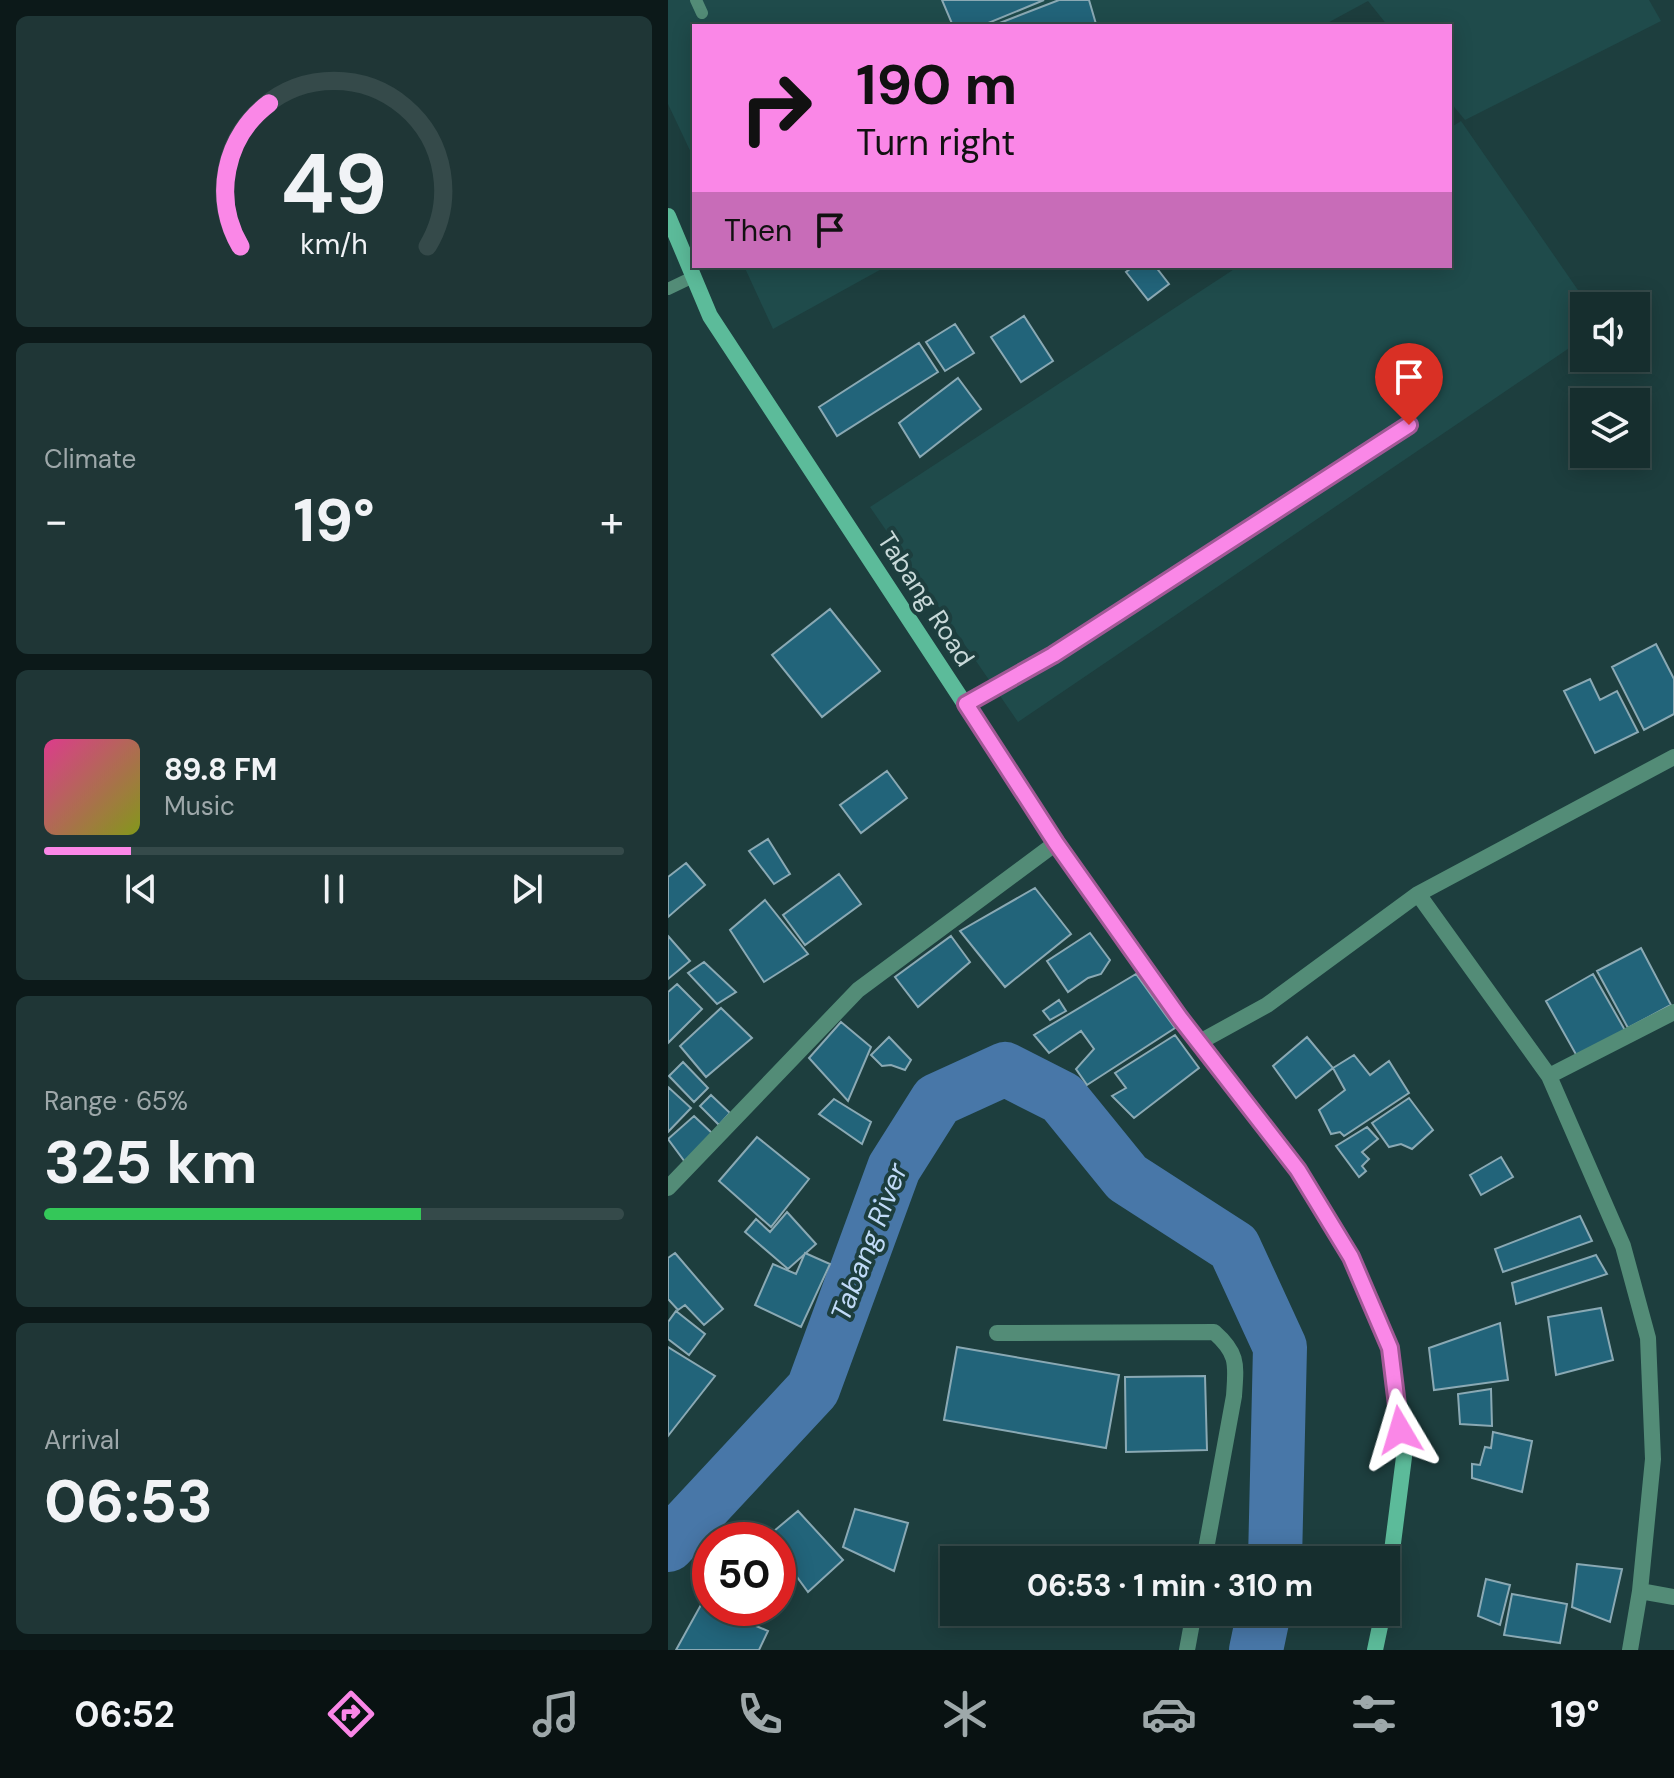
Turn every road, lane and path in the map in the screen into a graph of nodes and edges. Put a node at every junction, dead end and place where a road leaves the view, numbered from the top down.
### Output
1 (696, 0) edge
2 (702, 13) dead end
3 (668, 216) edge
4 (693, 277) junction
5 (668, 289) edge
6 (1409, 425) dead end
7 (966, 704) junction
8 (1674, 757) edge
9 (1056, 843) junction
10 (1418, 894) junction
11 (1674, 1012) edge
12 (1198, 1043) junction
13 (1549, 1076) junction
14 (668, 1188) edge
15 (997, 1333) dead end
16 (1207, 1546) edge
17 (1393, 1546) edge
18 (1640, 1591) junction
19 (1674, 1597) edge
20 (1191, 1626) edge
21 (1380, 1626) edge
22 (1187, 1650) edge
23 (1375, 1650) edge
24 (1630, 1650) edge

1 - 2 lane
3 - 4 main road, Tabang Road
4 - 5 lane
4 - 7 main road, Tabang Road
6 - 7 lane
7 - 9 main road, Tabang Road
8 - 10 street
9 - 12 main road, Tabang Road
9 - 14 street
10 - 12 street
10 - 13 street
11 - 13 street
12 - 17 main road, Tabang Road
13 - 18 street
15 - 16 street
18 - 19 street
18 - 24 street
20 - 22 street
21 - 23 main road

